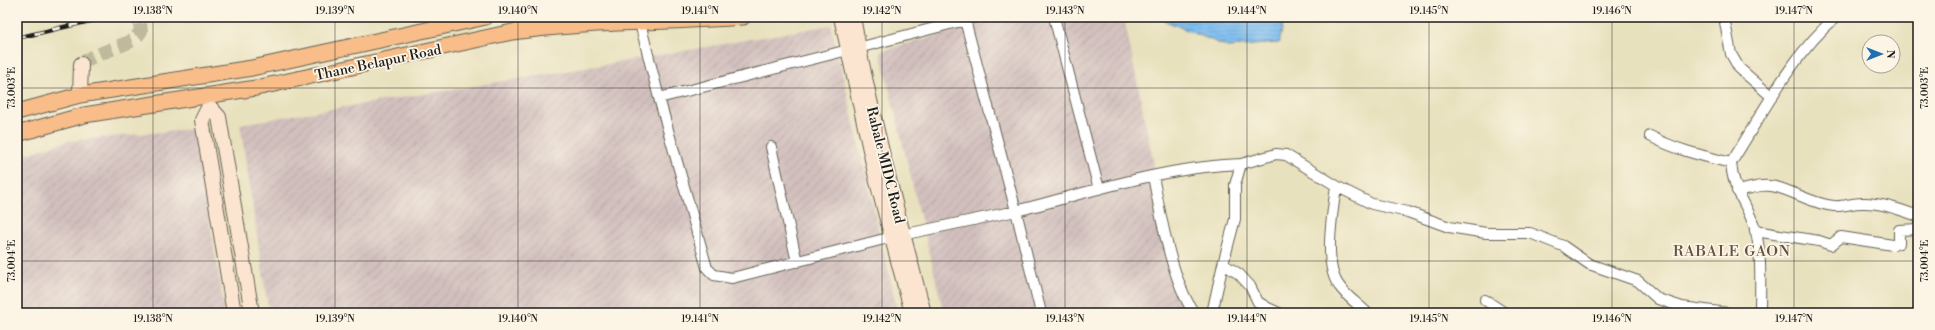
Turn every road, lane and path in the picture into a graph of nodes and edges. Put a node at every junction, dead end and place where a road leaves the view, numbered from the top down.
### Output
1 (486, 17) edge
2 (743, 17) edge
3 (841, 17) edge
4 (853, 17) edge
5 (976, 17) edge
6 (1054, 17) edge
7 (1724, 17) edge
8 (1836, 17) edge
9 (965, 20) junction
10 (640, 23) junction
11 (853, 49) junction
12 (81, 64) dead end
13 (80, 95) junction
14 (1772, 97) junction
15 (659, 98) junction
16 (208, 101) junction
17 (17, 112) edge
18 (17, 134) edge
19 (1650, 136) dead end
20 (771, 147) dead end
21 (1731, 163) junction
22 (1241, 164) junction
23 (1153, 176) junction
24 (1336, 186) junction
25 (1099, 189) junction
26 (1737, 191) junction
27 (1016, 211) junction
28 (1918, 216) edge
29 (1918, 229) edge
30 (1755, 231) junction
31 (897, 235) junction
32 (797, 262) junction
33 (1223, 264) junction
34 (1485, 300) dead end
35 (234, 313) edge
36 (252, 313) edge
37 (912, 313) edge
38 (924, 313) edge
39 (1041, 313) edge
40 (1194, 313) edge
41 (1212, 313) edge
42 (1279, 313) edge
43 (1367, 313) edge
44 (1505, 313) edge
45 (1728, 313) edge
46 (1760, 313) edge

1 - 13 main road, Thane Belapur Road
2 - 10 main road, Thane Belapur Road
3 - 11 street, Rabale MIDC Road
4 - 11 street, Rabale MIDC Road
5 - 9 street
6 - 25 street
7 - 14 street
8 - 14 street
9 - 11 street
9 - 27 street
10 - 15 street
10 - 16 main road, Thane Belapur Road
11 - 15 street
11 - 31 street, Rabale MIDC Road
12 - 13 street
13 - 17 main road, Thane Belapur Road
14 - 21 street
15 - 32 street
16 - 18 main road, Thane Belapur Road
16 - 35 street
16 - 36 street
19 - 21 street
20 - 32 street
21 - 26 street
22 - 23 street
22 - 24 street
22 - 33 street
23 - 25 street
23 - 40 street
24 - 43 street
24 - 45 street
25 - 27 street
26 - 28 street
26 - 30 street
27 - 31 street
27 - 39 street
29 - 30 street
30 - 46 street
31 - 32 street
31 - 37 street, Rabale MIDC Road
31 - 38 street, Rabale MIDC Road
33 - 41 street
33 - 42 street
34 - 44 street

